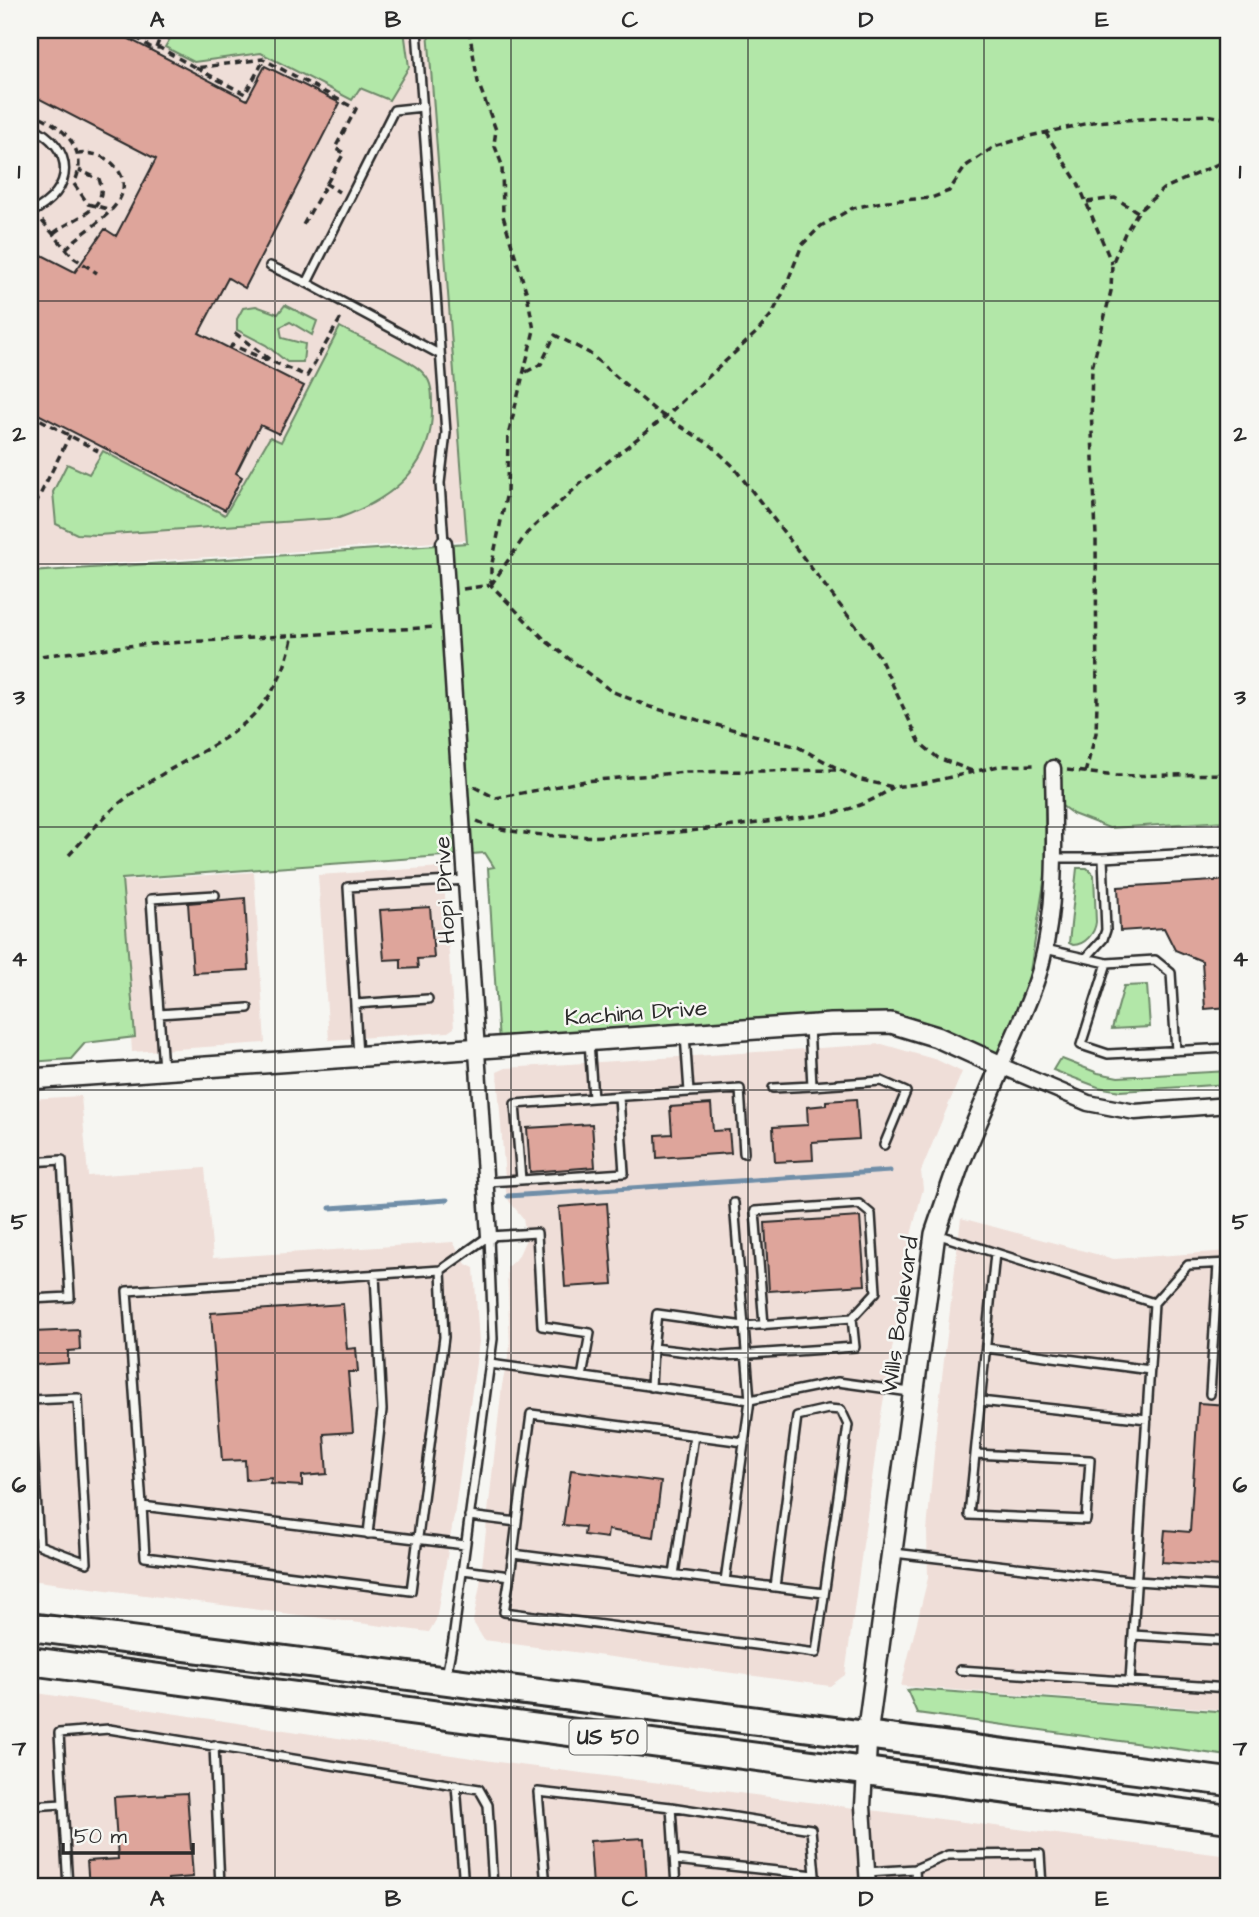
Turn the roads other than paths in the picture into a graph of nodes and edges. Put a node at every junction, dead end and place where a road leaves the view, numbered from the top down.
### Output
1 (417, 30) edge
2 (423, 107) junction
3 (30, 126) edge
4 (30, 212) edge
5 (271, 266) dead end
6 (307, 284) junction
7 (439, 355) junction
8 (444, 543) joint
9 (1052, 768) road end
10 (1229, 851) edge
11 (1054, 858) junction
12 (1103, 858) junction
13 (468, 880) junction
14 (215, 895) dead end
15 (1045, 949) junction
16 (1086, 958) junction
17 (1107, 963) junction
18 (428, 999) dead end
19 (355, 1004) junction
20 (248, 1008) dead end
21 (159, 1014) junction
22 (809, 1025) junction
23 (685, 1035) junction
24 (589, 1041) junction
25 (1229, 1048) edge
26 (476, 1049) junction
27 (1176, 1051) junction
28 (358, 1057) junction
29 (1001, 1066) junction
30 (163, 1070) junction
31 (30, 1079) edge
32 (813, 1086) junction
33 (773, 1088) dead end
34 (689, 1092) junction
35 (619, 1097) junction
36 (593, 1098) junction
37 (1229, 1105) edge
38 (884, 1146) dead end
39 (744, 1153) dead end
40 (30, 1162) edge
41 (521, 1180) junction
42 (486, 1182) junction
43 (734, 1203) dead end
44 (935, 1234) junction
45 (489, 1236) junction
46 (995, 1253) junction
47 (1229, 1263) edge
48 (1218, 1264) junction
49 (441, 1270) junction
50 (375, 1275) junction
51 (30, 1299) edge
52 (1154, 1303) junction
53 (852, 1318) junction
54 (764, 1325) junction
55 (744, 1326) junction
56 (653, 1348) junction
57 (986, 1348) junction
58 (746, 1355) junction
59 (490, 1364) junction
60 (1150, 1370) junction
61 (582, 1377) junction
62 (651, 1387) junction
63 (30, 1391) edge
64 (914, 1393) junction
65 (1210, 1394) dead end
66 (30, 1400) edge
67 (750, 1400) junction
68 (981, 1401) junction
69 (1147, 1419) junction
70 (694, 1435) junction
71 (744, 1442) junction
72 (975, 1454) junction
73 (142, 1506) junction
74 (469, 1516) junction
75 (517, 1522) junction
76 (368, 1534) junction
77 (417, 1539) junction
78 (465, 1545) junction
79 (893, 1553) junction
80 (513, 1555) junction
81 (463, 1570) junction
82 (674, 1575) junction
83 (510, 1576) junction
84 (725, 1581) junction
85 (1137, 1581) junction
86 (775, 1587) junction
87 (1229, 1587) edge
88 (824, 1593) junction
89 (30, 1627) edge
90 (1133, 1635) junction
91 (1229, 1641) edge
92 (30, 1661) edge
93 (960, 1670) dead end
94 (1130, 1681) junction
95 (444, 1682) junction
96 (1229, 1688) edge
97 (867, 1735) junction
98 (214, 1745) junction
99 (865, 1771) junction
100 (1229, 1782) edge
101 (456, 1785) junction
102 (63, 1804) junction
103 (30, 1807) edge
104 (671, 1807) junction
105 (1229, 1819) edge
106 (675, 1860) junction
107 (915, 1869) junction
108 (868, 1880) edge
109 (68, 1887) edge
110 (220, 1887) edge
111 (464, 1887) edge
112 (493, 1887) edge
113 (546, 1887) edge
114 (677, 1887) edge
115 (916, 1887) edge
116 (1042, 1887) edge

1 - 2 lane
2 - 6 lane
2 - 7 lane
3 - 4 lane
5 - 6 lane
6 - 7 lane
7 - 8 lane
8 - 13 street, Hopi Drive
9 - 11 street, Wills Boulevard
10 - 12 lane
11 - 12 lane
11 - 15 street, Wills Boulevard
12 - 16 lane
13 - 19 lane
13 - 26 street, Hopi Drive
14 - 21 lane
15 - 16 lane
15 - 29 street, Wills Boulevard
16 - 17 lane
17 - 27 lane
17 - 27 lane
18 - 19 lane
19 - 28 lane
20 - 21 lane
21 - 30 lane
22 - 23 street, Kachina Drive
22 - 29 street, Kachina Drive
22 - 32 lane
23 - 24 street, Kachina Drive
23 - 34 lane
24 - 26 street, Kachina Drive
24 - 36 lane
25 - 27 lane
26 - 28 street, Kachina Drive
26 - 42 street, Hopi Drive
28 - 30 street, Kachina Drive
29 - 37 street, Kachina Drive
29 - 44 street, Wills Boulevard
30 - 31 street, Kachina Drive
32 - 33 lane
32 - 38 lane
34 - 35 lane
34 - 39 lane
35 - 36 lane
35 - 41 lane
36 - 41 lane
40 - 51 lane
41 - 42 lane
42 - 45 street, Hopi Drive
43 - 55 lane
44 - 46 lane
44 - 64 street, Wills Boulevard
45 - 49 lane
45 - 59 lane
45 - 61 lane
46 - 52 lane
46 - 57 lane
47 - 48 lane
48 - 52 lane
48 - 65 lane
49 - 50 lane
49 - 77 lane
50 - 73 lane
50 - 76 lane
52 - 60 lane
53 - 54 lane
53 - 54 lane
53 - 58 lane
54 - 55 lane
55 - 56 lane
55 - 58 lane
56 - 58 lane
56 - 62 lane
57 - 60 lane
57 - 68 lane
58 - 67 lane
59 - 61 lane
59 - 74 lane
60 - 69 lane
61 - 62 lane
62 - 67 lane
63 - 66 lane
64 - 67 lane
64 - 79 street, Wills Boulevard
66 - 66 lane
67 - 71 lane
68 - 69 lane
68 - 72 lane
69 - 85 lane
70 - 71 lane
70 - 75 lane
70 - 82 lane
71 - 84 lane
72 - 72 lane
73 - 76 lane
73 - 77 lane
74 - 75 lane
74 - 78 lane
75 - 80 lane
76 - 77 lane
77 - 78 lane
78 - 81 lane
79 - 85 lane
79 - 97 street, Wills Boulevard
80 - 82 lane
80 - 83 lane
81 - 83 lane
81 - 95 lane
82 - 84 lane
83 - 88 lane
84 - 86 lane
85 - 87 lane
85 - 90 lane
86 - 88 lane
86 - 88 lane
89 - 95 highway, US 50
90 - 91 lane
90 - 94 lane
92 - 99 highway, US 50
93 - 94 lane
94 - 96 lane
95 - 97 highway, US 50
97 - 99 street, Wills Boulevard
97 - 100 highway, US 50
98 - 101 lane
98 - 102 lane
98 - 110 lane
99 - 105 highway, US 50
99 - 108 street, Wills Boulevard
101 - 111 lane
101 - 112 lane
102 - 103 lane
102 - 109 lane
104 - 106 lane
104 - 106 lane
104 - 113 lane
106 - 114 lane
107 - 108 lane
107 - 115 lane
107 - 116 lane

